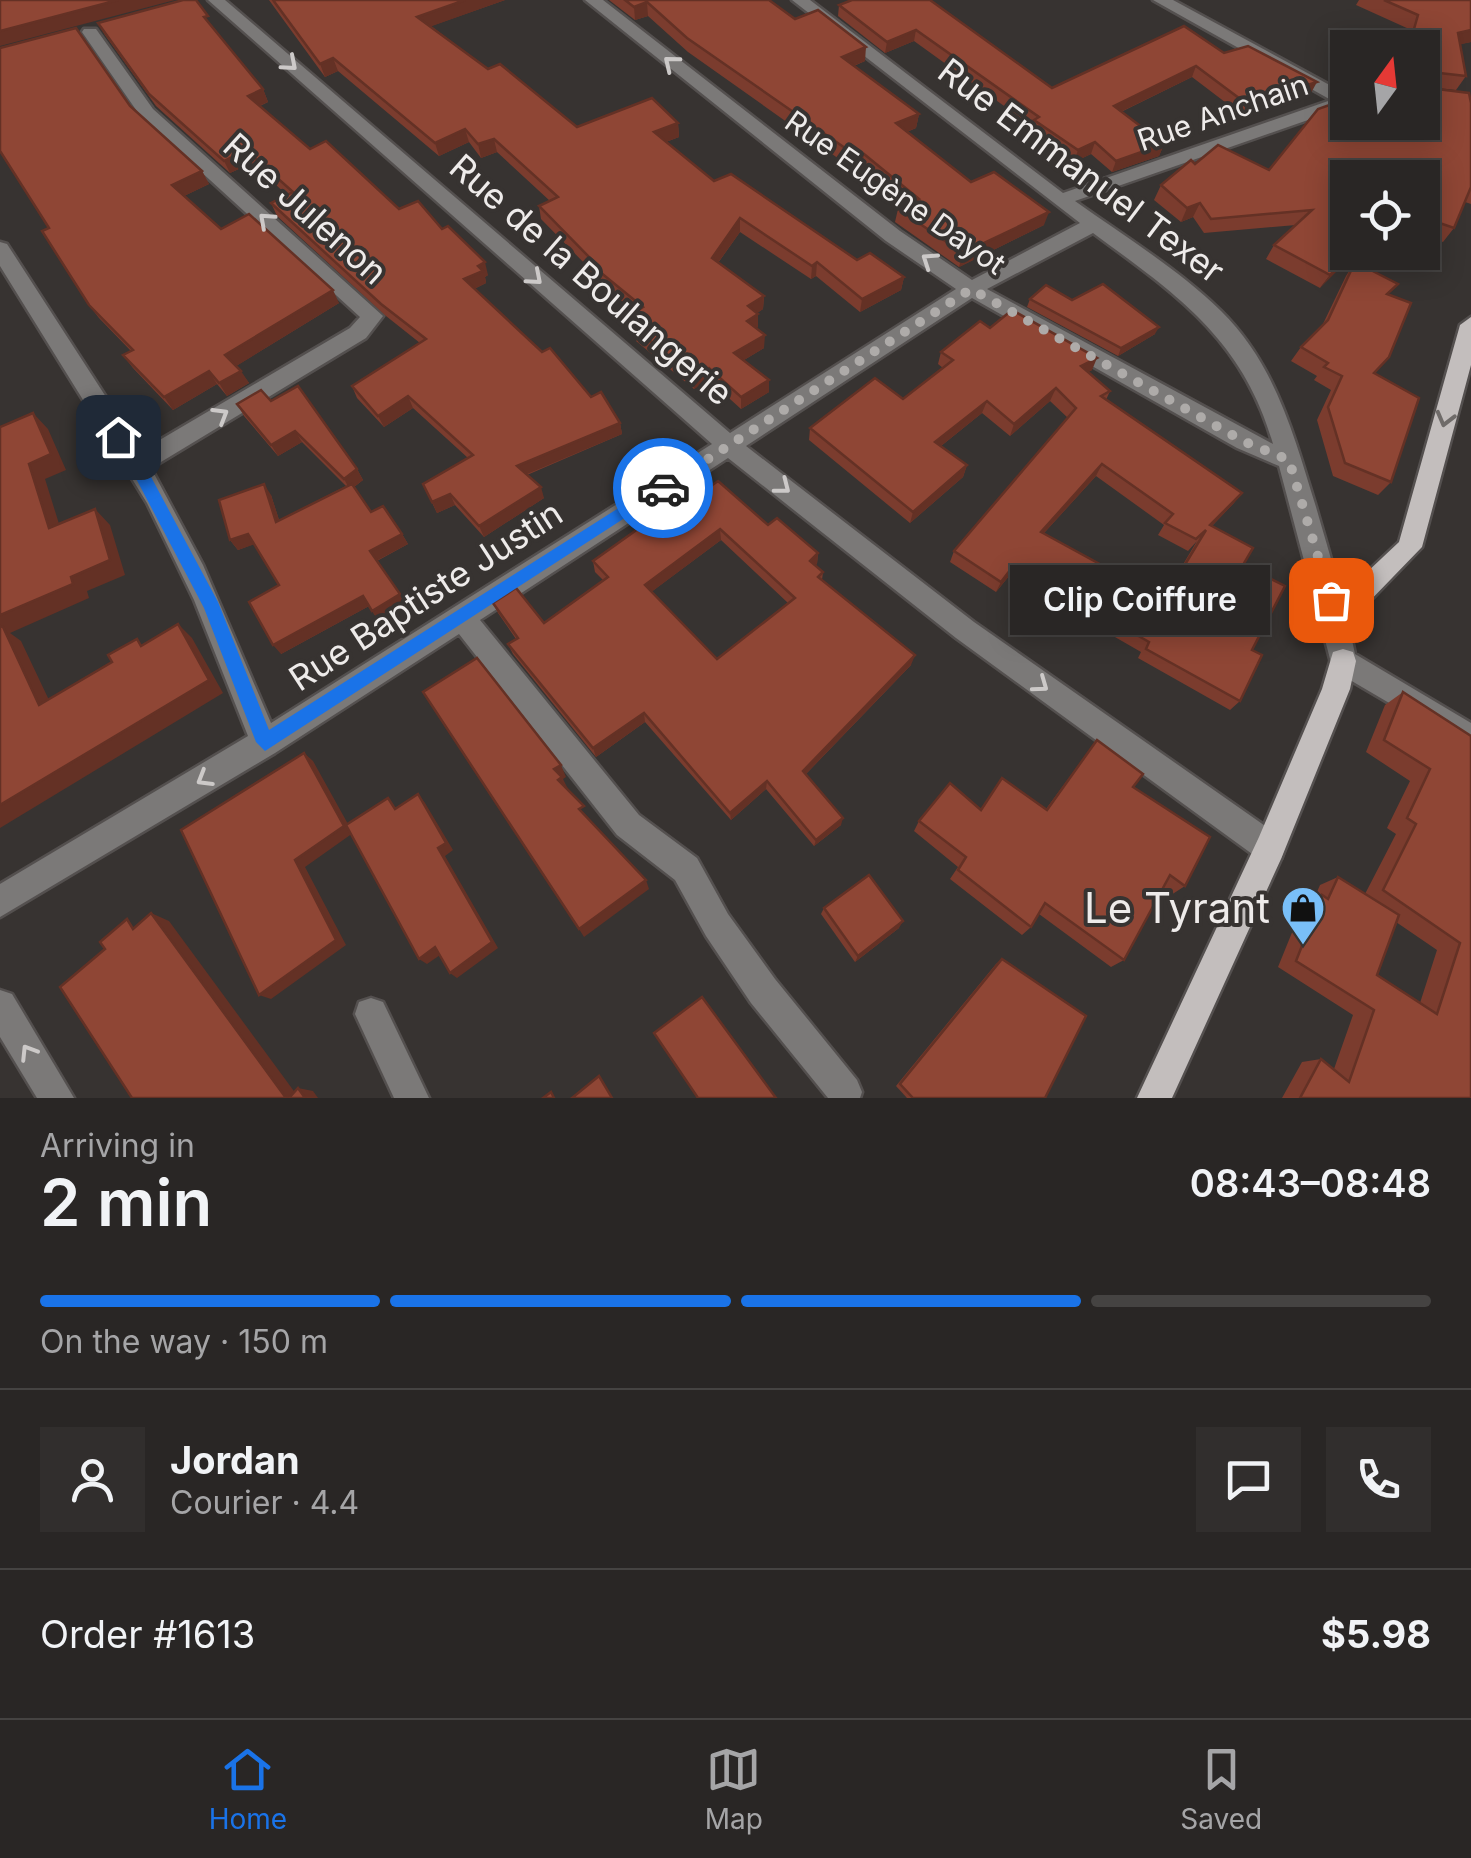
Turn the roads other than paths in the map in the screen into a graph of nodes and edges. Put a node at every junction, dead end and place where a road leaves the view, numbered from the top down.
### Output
1 (592, 0) edge
2 (800, 0) edge
3 (1161, 0) edge
4 (204, 1) edge
5 (90, 32) dead end
6 (1330, 92) edge
7 (1330, 107) edge
8 (1060, 201) junction
9 (1094, 224) junction
10 (0, 248) edge
11 (971, 289) junction
12 (1471, 325) edge
13 (730, 445) junction
14 (1289, 460) junction
15 (137, 464) junction
16 (1331, 600) junction
17 (461, 617) junction
18 (1343, 661) junction
19 (1471, 738) edge
20 (265, 742) junction
21 (1270, 848) junction
22 (0, 901) edge
23 (0, 1006) edge
24 (371, 1014) dead end
25 (845, 1092) dead end
26 (57, 1098) edge
27 (412, 1098) edge
28 (1154, 1098) edge

11 -> 1 street, Rue Eugène Dayot
2 - 8 street, Rue Emmanuel Texer
3 - 6 street
4 -> 13 street, Rue de la Boulangerie
15 -> 5 street, Rue Julenon
7 - 8 street, Rue Anchain
8 - 9 street, Rue Emmanuel Texer
9 - 11 street, Rue Baptiste Justin
9 - 14 street, Rue Emmanuel Texer
10 - 15 street
11 - 13 street, Rue Baptiste Justin
11 - 14 street, Rue Eugène Dayot
12 -> 16 main road
13 - 17 street, Rue Baptiste Justin
13 -> 21 street, Rue de la Boulangerie
14 - 16 street, Rue Emmanuel Texer
15 - 20 street
16 - 18 street, Rue Emmanuel Texer
17 - 20 street, Rue Baptiste Justin
17 - 25 street
18 - 19 street
18 - 21 main road
20 -> 22 street, Rue Baptiste Justin
21 - 28 main road
26 -> 23 street
24 - 27 street

